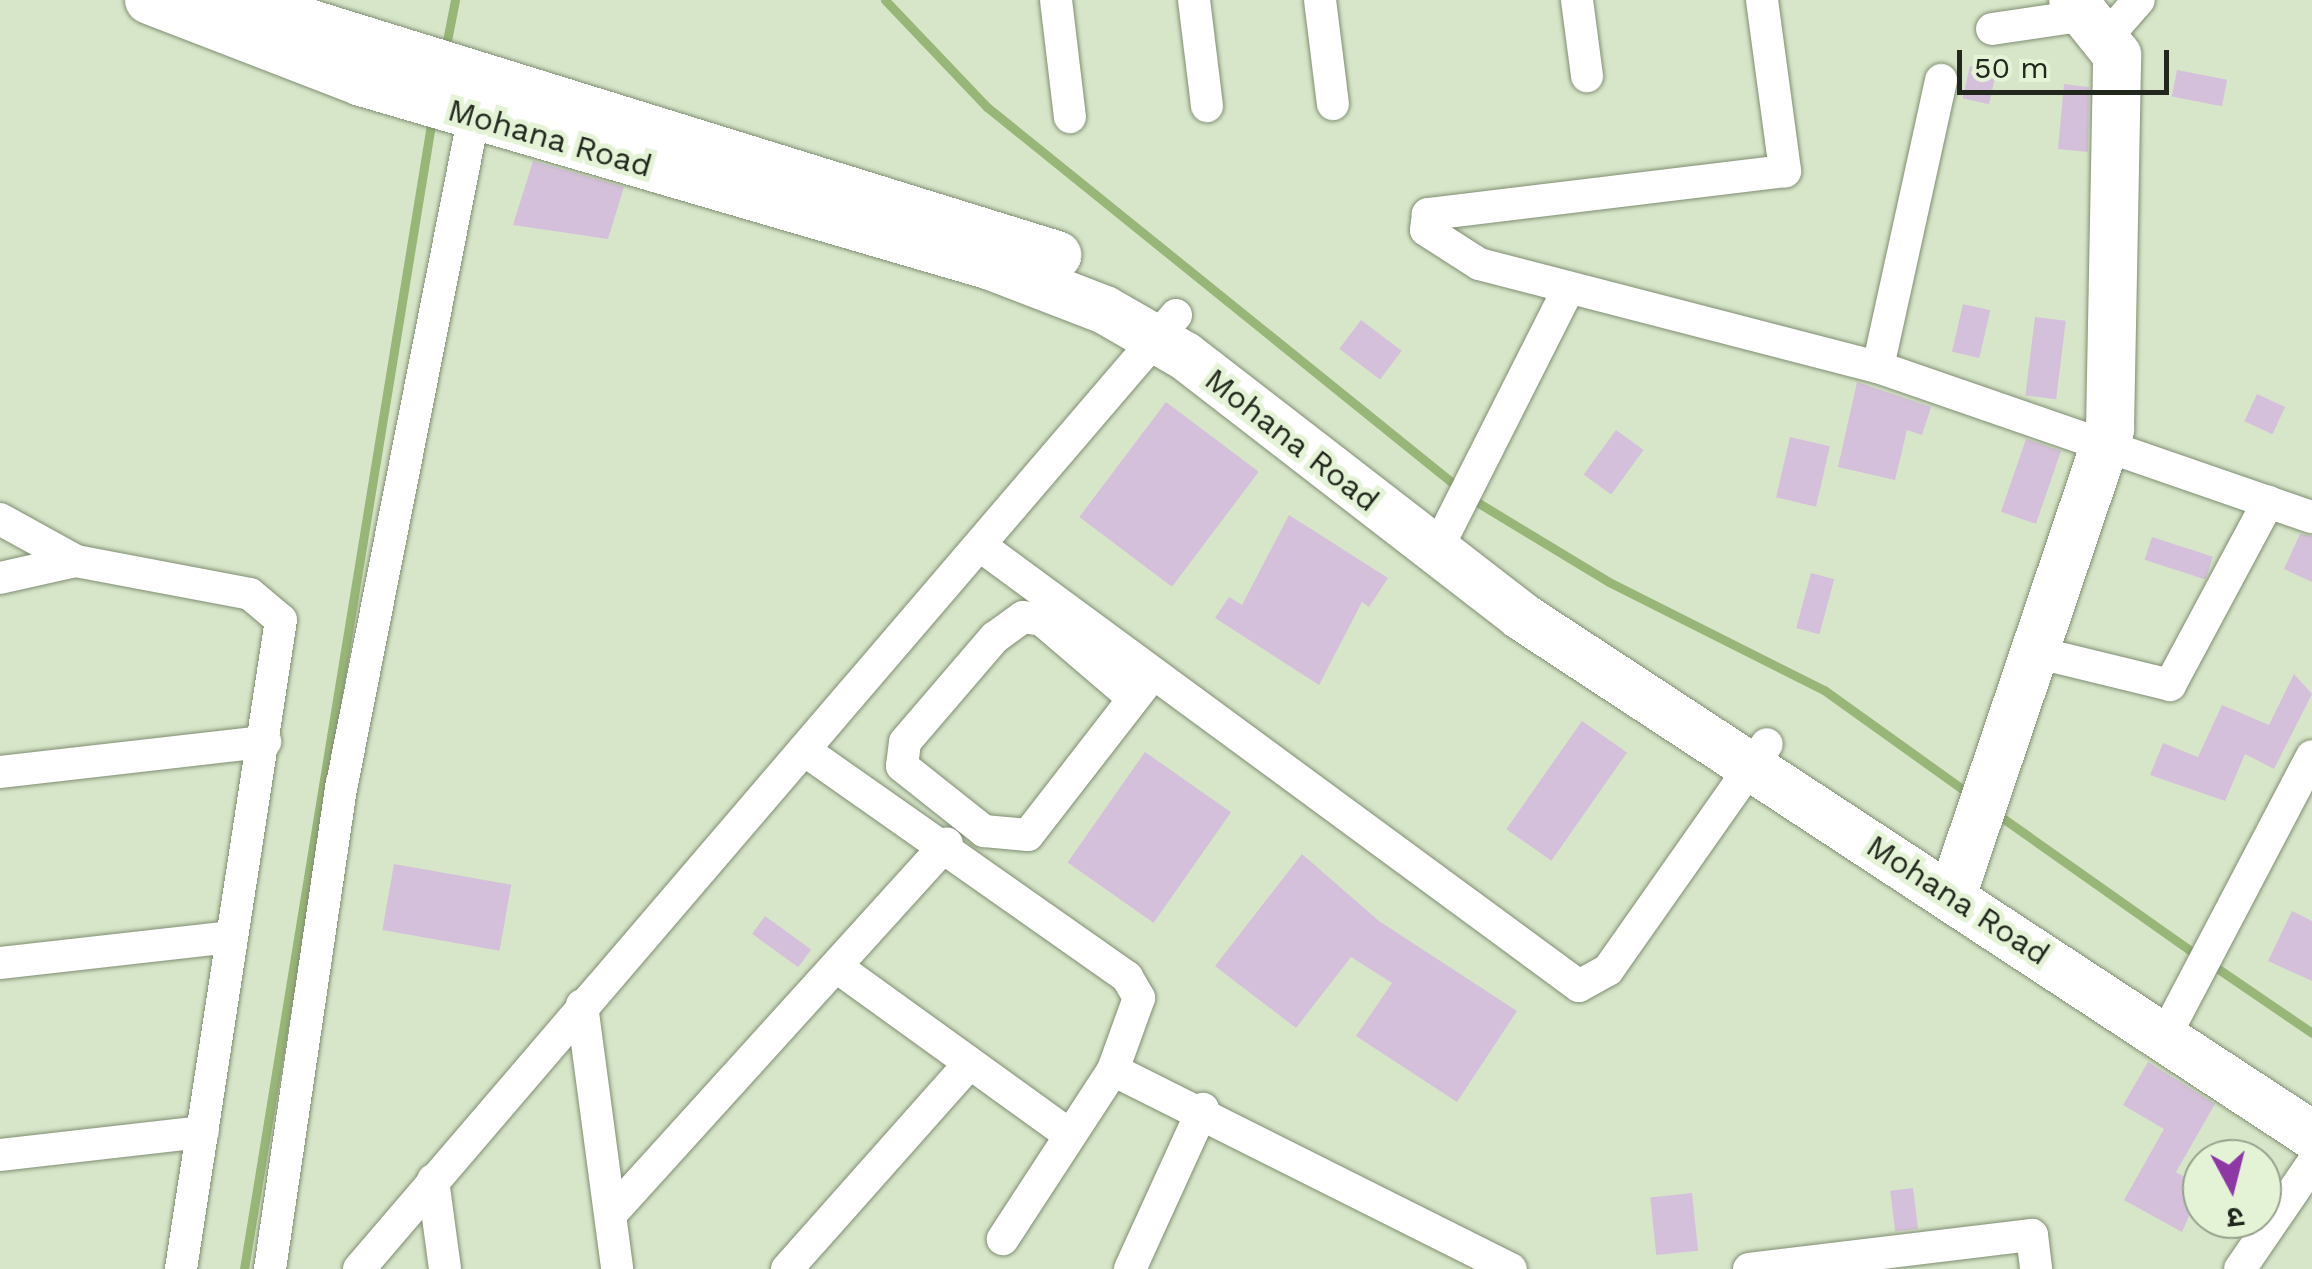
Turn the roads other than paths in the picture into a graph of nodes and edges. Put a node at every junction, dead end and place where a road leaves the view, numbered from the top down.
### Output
1 (234, 0) edge
2 (1056, 0) edge
3 (1194, 0) edge
4 (1320, 0) edge
5 (1577, 0) edge
6 (1762, 0) edge
7 (171, 5) edge
8 (2102, 12) edge
9 (1992, 29) dead end
10 (1587, 76) dead end
11 (1942, 80) dead end
12 (1333, 104) dead end
13 (1207, 106) dead end
14 (474, 116) junction
15 (1070, 118) dead end
16 (1568, 288) junction
17 (1168, 326) junction
18 (1878, 367) junction
19 (2107, 444) junction
20 (2268, 502) junction
21 (2312, 517) edge
22 (0, 519) edge
23 (1455, 520) junction
24 (982, 547) junction
25 (76, 561) junction
26 (0, 578) edge
27 (2039, 653) junction
28 (1143, 685) junction
29 (265, 742) junction
30 (804, 750) junction
31 (2312, 756) edge
32 (1760, 757) junction
33 (0, 772) edge
34 (947, 844) junction
35 (1956, 883) junction
36 (230, 937) junction
37 (0, 963) edge
38 (841, 970) junction
39 (582, 1005) junction
40 (2179, 1010) junction
41 (967, 1066) junction
42 (1113, 1070) junction
43 (2312, 1102) edge
44 (1203, 1108) junction
45 (203, 1132) junction
46 (2312, 1134) edge
47 (1070, 1135) junction
48 (0, 1155) edge
49 (2312, 1164) edge
50 (433, 1180) junction
51 (612, 1214) junction
52 (1003, 1239) dead end
53 (181, 1269) edge
54 (270, 1269) edge
55 (359, 1269) edge
56 (444, 1269) edge
57 (617, 1269) edge
58 (787, 1269) edge
59 (1130, 1269) edge
60 (1511, 1269) edge
61 (1749, 1269) edge
62 (2036, 1269) edge
63 (2240, 1269) edge

1 - 17 street, Mohana Road
2 - 15 street
3 - 13 street
4 - 12 street
5 - 10 street
6 - 16 street
7 - 14 street, Mohana Road
8 - 9 street
8 - 19 street
11 - 18 street
14 - 17 street, Mohana Road
14 - 54 street
16 - 18 street
16 - 23 street
17 - 23 street, Mohana Road
17 - 24 street
18 - 19 street
19 - 20 street
19 - 27 street
20 - 21 street
20 - 27 street
22 - 25 street
23 - 32 street, Mohana Road
24 - 28 street
24 - 30 street
25 - 26 street
25 - 29 street
27 - 35 street
28 - 28 street
28 - 32 street
29 - 33 street
29 - 36 street
30 - 34 street
30 - 39 street
31 - 40 street
32 - 35 street, Mohana Road
34 - 38 street
34 - 42 street
35 - 40 street, Mohana Road
36 - 37 street
36 - 45 street
38 - 41 street
38 - 51 street
39 - 50 street
39 - 51 street
40 - 43 street, Mohana Road
40 - 46 street, Mohana Road
41 - 47 street
41 - 58 street
42 - 44 street
42 - 47 street
44 - 59 street
44 - 60 street
45 - 48 street
45 - 53 street
47 - 52 street
49 - 63 street
50 - 55 street
50 - 56 street
51 - 57 street
61 - 62 street

